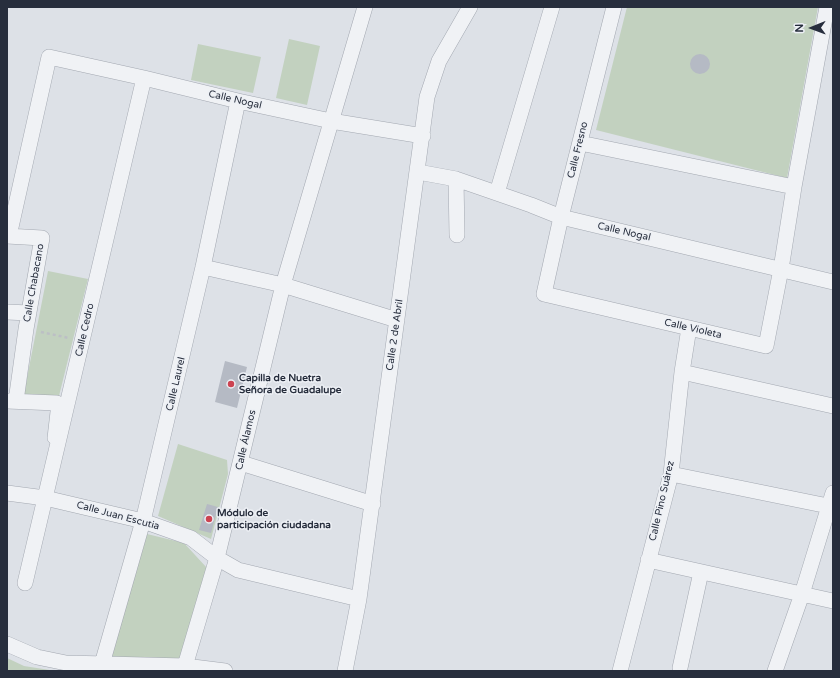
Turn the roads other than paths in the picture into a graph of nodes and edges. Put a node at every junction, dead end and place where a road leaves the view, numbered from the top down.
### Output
1 (365, 7) edge
2 (470, 7) edge
3 (552, 7) edge
4 (614, 7) edge
5 (827, 7) edge
6 (49, 57) joint
7 (144, 78) junction
8 (238, 101) junction
9 (331, 121) junction
10 (423, 136) junction
11 (580, 143) junction
12 (418, 172) junction
13 (456, 180) junction
14 (794, 187) junction
15 (497, 194) junction
16 (561, 217) junction
17 (457, 235) dead end
18 (8, 236) edge
19 (203, 267) junction
20 (781, 269) junction
21 (833, 282) edge
22 (283, 285) junction
23 (544, 294) joint
24 (7, 312) edge
25 (29, 313) junction
26 (397, 320) junction
27 (689, 328) junction
28 (682, 372) junction
29 (12, 401) edge
30 (57, 403) joint
31 (833, 406) edge
32 (55, 454) junction
33 (241, 463) junction
34 (671, 474) junction
35 (7, 493) edge
36 (45, 498) junction
37 (832, 502) edge
38 (373, 504) junction
39 (143, 521) junction
40 (217, 558) junction
41 (648, 560) junction
42 (701, 572) junction
43 (25, 583) dead end
44 (802, 594) junction
45 (359, 599) junction
46 (833, 601) edge
47 (7, 644) edge
48 (102, 664) junction
49 (185, 666) junction
50 (680, 668) dead end
51 (226, 671) edge
52 (345, 671) edge
53 (620, 671) edge
54 (775, 671) edge

1 - 9 street, Calle Álamos
2 - 10 street, Calle 2 de Abril
3 - 15 street
4 - 11 street, Calle Fresno
5 - 14 street
6 - 7 street, Calle Nogal
6 - 18 street, Calle Chabacano
7 - 8 street, Calle Nogal
7 - 32 street, Calle Cedro
8 - 9 street, Calle Nogal
8 - 19 street, Calle Laurel
9 - 10 street, Calle Nogal
9 - 22 street, Calle Álamos
10 - 12 street, Calle 2 de Abril
11 - 14 street
11 - 16 street, Calle Fresno
12 - 13 street, Calle Nogal
12 - 26 street, Calle 2 de Abril
13 - 15 street, Calle Nogal
13 - 17 street
14 - 20 street
15 - 16 street, Calle Nogal
16 - 20 street, Calle Nogal
16 - 23 street, Calle Fresno
18 - 25 street, Calle Chabacano
19 - 22 street
19 - 39 street, Calle Laurel
20 - 21 street, Calle Nogal
20 - 27 street, Calle Violeta
22 - 26 street
22 - 33 street, Calle Álamos
23 - 27 street, Calle Violeta
24 - 25 street
25 - 29 street, Calle Chabacano
26 - 38 street, Calle 2 de Abril
27 - 28 street, Calle Pino Suárez
28 - 31 street
28 - 34 street, Calle Pino Suárez
29 - 30 street
30 - 32 street
32 - 36 street, Calle Cedro
33 - 38 street
33 - 40 street, Calle Álamos
34 - 37 street
34 - 41 street, Calle Pino Suárez
35 - 36 street, Calle Juan Escutia
36 - 39 street, Calle Juan Escutia
36 - 43 street, Calle Cedro
37 - 44 street
38 - 45 street, Calle 2 de Abril
39 - 40 street, Calle Juan Escutia
39 - 48 street, Calle Laurel
40 - 45 street, Calle Juan Escutia
40 - 49 street, Calle Álamos
41 - 42 street
41 - 53 street, Calle Pino Suárez
42 - 44 street
42 - 50 street
44 - 46 street
44 - 54 street
45 - 52 street, Calle 2 de Abril
47 - 48 street
48 - 49 street
49 - 51 street

